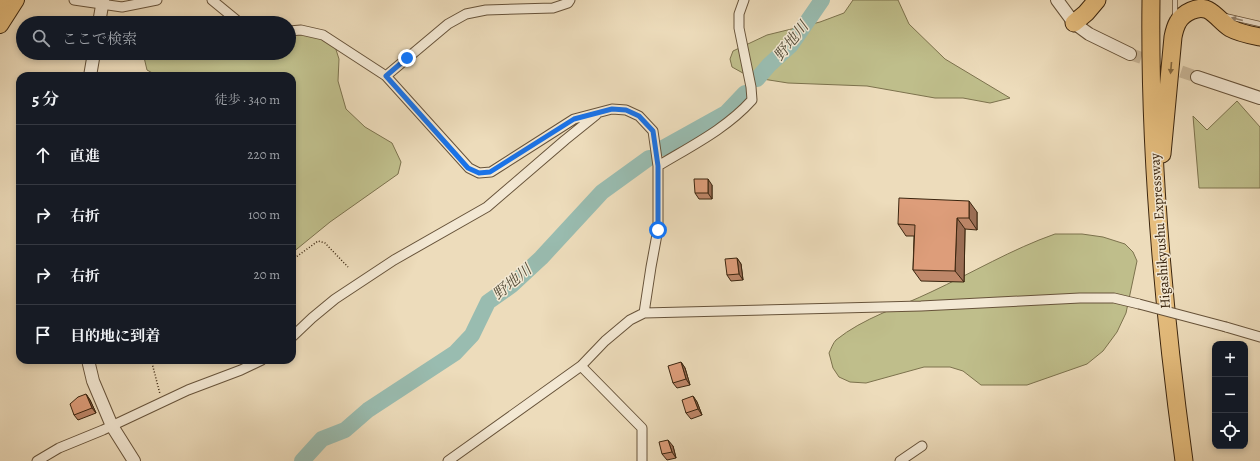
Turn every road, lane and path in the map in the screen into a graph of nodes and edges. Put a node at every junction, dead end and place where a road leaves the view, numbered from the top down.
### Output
1 (16, 0) edge
2 (74, 0) edge
3 (157, 0) edge
4 (212, 0) edge
5 (570, 0) edge
6 (744, 0) edge
7 (1057, 0) edge
8 (1097, 0) edge
9 (1139, 0) edge
10 (1151, 0) edge
11 (1175, 0) edge
12 (102, 2) edge
13 (1205, 9) junction
14 (100, 16) edge
15 (231, 16) edge
16 (1074, 23) junction
17 (1260, 24) edge
18 (0, 25) edge
19 (1175, 29) junction
20 (296, 30) edge
21 (1260, 37) edge
22 (1130, 54) tunnel mouth
23 (93, 60) edge
24 (91, 72) edge
25 (386, 76) junction
26 (1197, 76) tunnel mouth
27 (1257, 95) edge
28 (598, 113) junction
29 (1153, 144) junction
30 (658, 166) junction
31 (296, 257) edge
32 (348, 267) dead end
33 (1165, 302) junction
34 (644, 313) junction
35 (296, 333) edge
36 (1260, 337) edge
37 (89, 364) edge
38 (152, 364) edge
39 (254, 364) edge
40 (580, 366) junction
41 (162, 402) junction
42 (112, 426) junction
43 (922, 446) dead end
44 (37, 461) edge
45 (134, 461) edge
46 (448, 461) edge
47 (642, 461) edge
48 (900, 461) edge
49 (1184, 461) edge

1 - 18 highway
2 - 12 street
3 - 12 street
4 - 15 street
5 - 25 street
6 - 30 street
7 - 16 street
8 - 16 highway
9 - 29 highway
10 - 29 highway, Higashikyushu Expressway
11 - 19 lane
12 - 14 street
17 -> 13 lane
13 - 19 highway
13 - 21 highway
16 - 22 street
19 -> 33 highway
20 - 25 street
23 - 24 street
25 - 28 street
26 - 27 street
28 - 30 street
28 - 35 street
29 - 33 highway, Higashikyushu Expressway
30 - 34 street
31 - 32 path
33 - 49 highway, Higashikyushu Expressway
34 - 36 street, bridge
34 - 40 street
37 - 42 street
38 - 41 path
39 - 41 street
40 - 46 street
40 - 47 street
41 - 42 street
42 - 44 street
42 - 45 street
43 - 48 street

